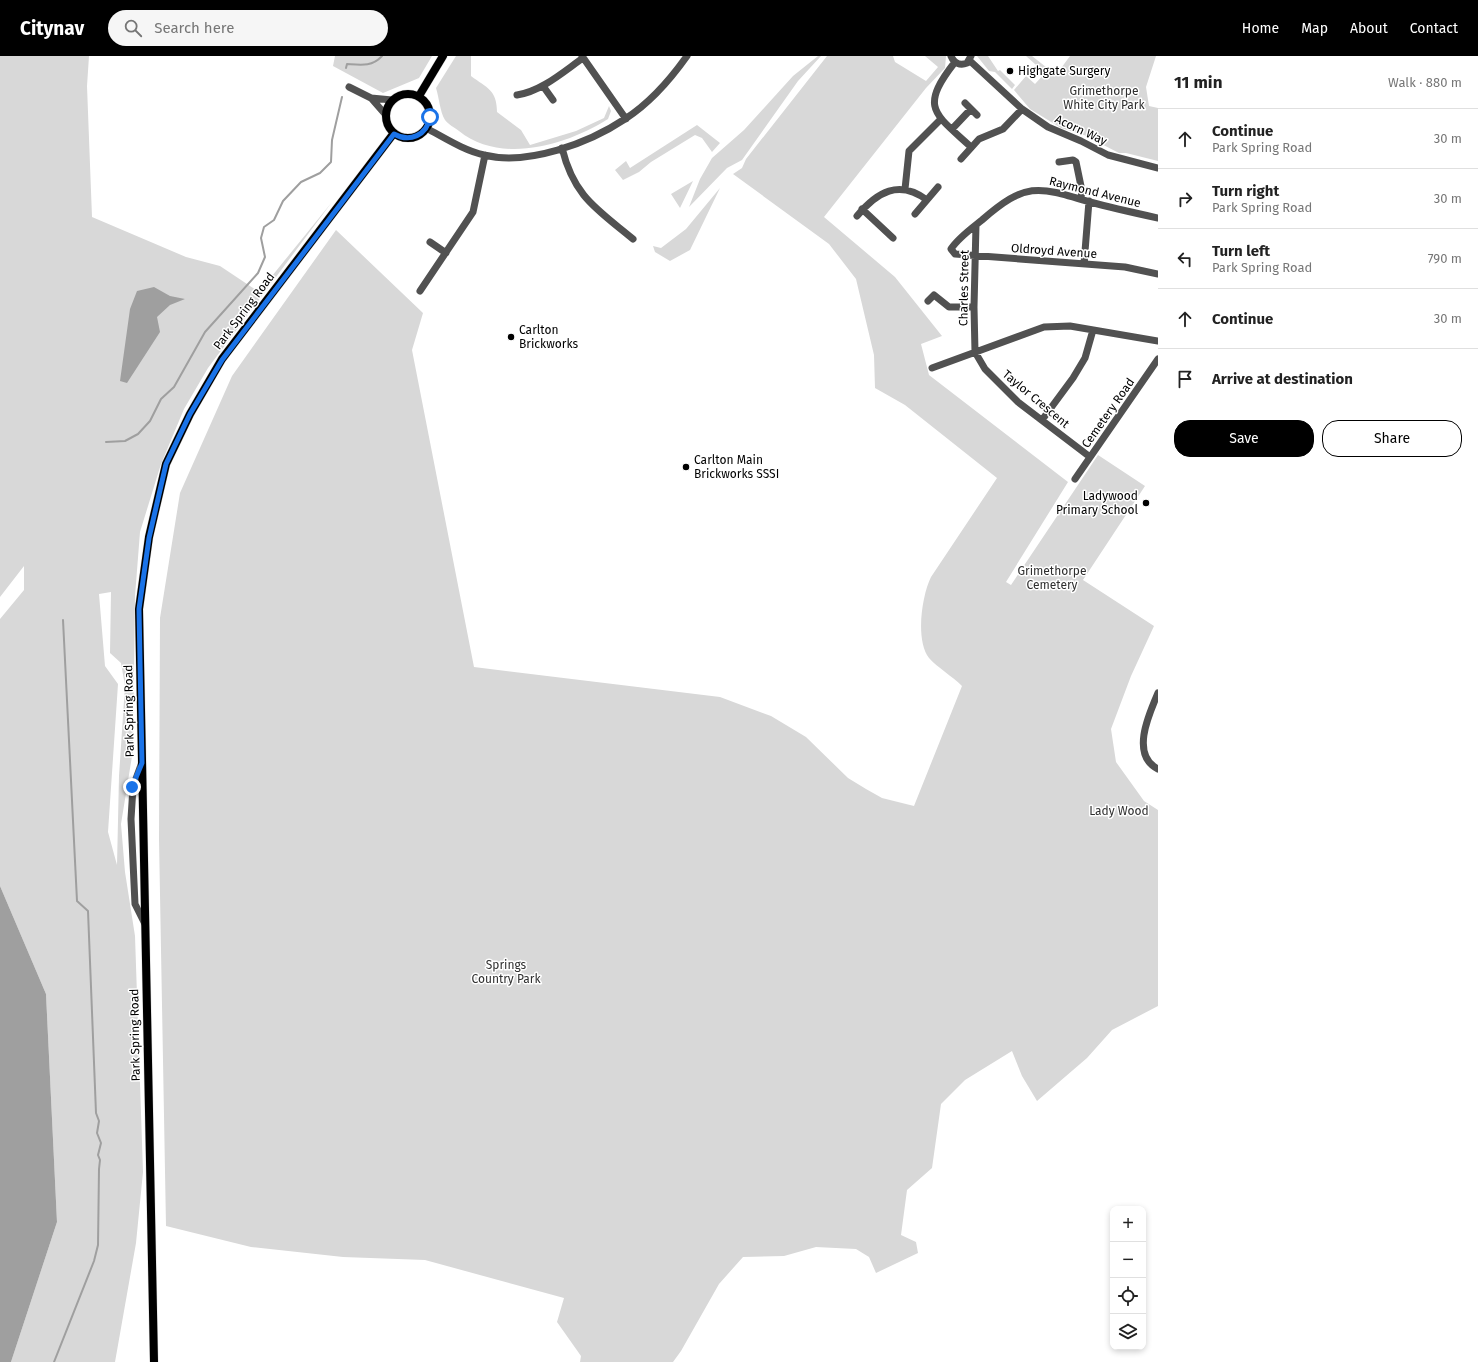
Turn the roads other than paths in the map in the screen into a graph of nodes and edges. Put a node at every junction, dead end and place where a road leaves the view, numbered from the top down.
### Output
1 (443, 56) edge
2 (687, 56) edge
3 (583, 57) edge
4 (970, 58) edge
5 (953, 59) edge
6 (543, 86) junction
7 (349, 87) dead end
8 (517, 95) dead end
9 (419, 96) junction
10 (371, 98) junction
11 (392, 100) junction
12 (553, 100) dead end
13 (965, 103) dead end
14 (971, 109) junction
15 (1022, 109) junction
16 (385, 114) junction
17 (977, 114) dead end
18 (626, 119) junction
19 (941, 119) junction
20 (426, 128) junction
21 (952, 129) junction
22 (394, 134) junction
23 (971, 147) junction
24 (562, 148) junction
25 (485, 155) junction
26 (961, 159) dead end
27 (1059, 162) dead end
28 (1158, 168) edge
29 (938, 187) dead end
30 (905, 189) junction
31 (1081, 198) junction
32 (927, 200) junction
33 (1089, 201) junction
34 (862, 210) junction
35 (915, 214) dead end
36 (857, 216) dead end
37 (1158, 218) edge
38 (976, 225) junction
39 (893, 238) dead end
40 (633, 239) dead end
41 (430, 242) dead end
42 (951, 249) joint
43 (446, 253) junction
44 (976, 256) junction
45 (1084, 264) junction
46 (1158, 274) edge
47 (420, 291) dead end
48 (928, 301) dead end
49 (974, 307) junction
50 (1093, 330) junction
51 (1158, 341) edge
52 (975, 352) junction
53 (1158, 359) edge
54 (932, 368) dead end
55 (1042, 420) junction
56 (1090, 458) junction
57 (1075, 479) dead end
58 (1158, 693) edge
59 (142, 763) junction
60 (1158, 769) edge
61 (145, 924) junction
62 (154, 1362) edge

1 - 9 main road
2 - 18 street
3 - 6 street
3 - 18 street
4 - 5 street, Acorn Way
4 - 15 street, Acorn Way
5 - 19 street
6 - 8 street
6 - 12 street
7 - 10 street
9 - 11 main road
9 - 20 main road
10 - 11 street
10 - 16 street
11 - 16 main road
13 - 14 street
14 - 17 street
14 - 21 street
15 - 23 street
15 - 28 street, Acorn Way
16 - 22 main road
18 - 24 street
19 - 21 street
19 - 30 street
20 - 22 main road
20 - 25 street
21 - 23 street
22 - 59 main road, Park Spring Road
23 - 26 street
24 - 25 street
24 - 40 street
25 - 43 street
27 - 31 street
29 - 32 street
30 - 32 street
30 - 34 street
31 - 33 street, Raymond Avenue
31 - 38 street, Raymond Avenue
32 - 35 street
33 - 37 street, Raymond Avenue
33 - 45 street
34 - 36 street
34 - 39 street
38 - 42 street, Raymond Avenue
38 - 44 street, Charles Street
41 - 43 street
42 - 44 street, Oldroyd Avenue
43 - 47 street
44 - 45 street, Oldroyd Avenue
44 - 49 street, Charles Street
45 - 46 street, Oldroyd Avenue
48 - 49 street
49 - 52 street, Charles Street
50 - 51 street
50 - 52 street
50 - 55 street
52 - 54 street
52 - 55 street, Taylor Crescent
53 - 56 street, Cemetery Road
55 - 56 street, Taylor Crescent
56 - 57 street, Cemetery Road
58 - 60 street
59 - 61 main road, Park Spring Road
59 - 61 street
61 - 62 main road, Park Spring Road

